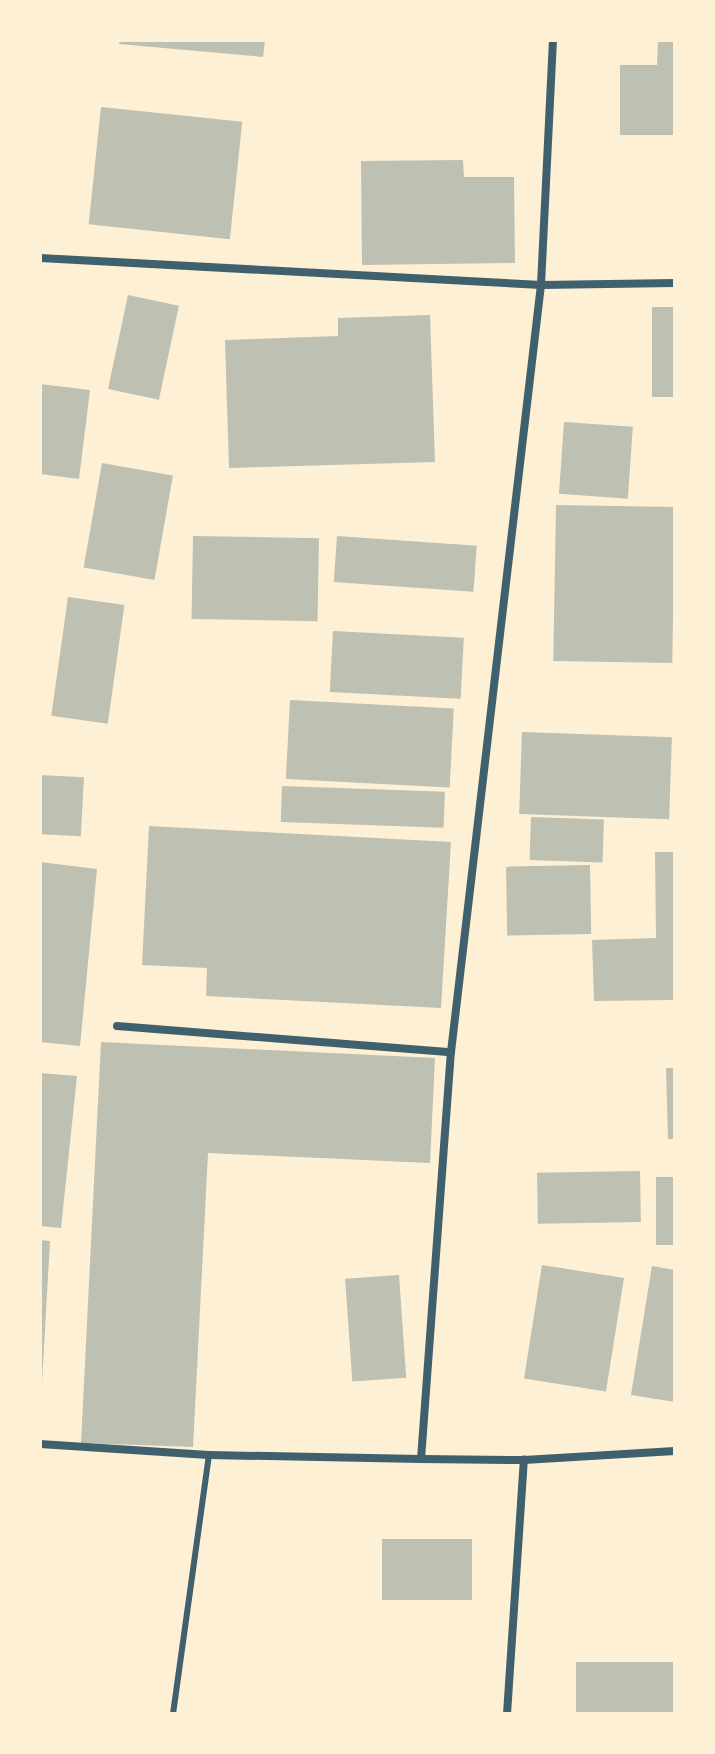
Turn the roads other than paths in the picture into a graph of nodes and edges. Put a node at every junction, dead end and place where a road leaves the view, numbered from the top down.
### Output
1 (553, 40) edge
2 (40, 258) edge
3 (675, 283) edge
4 (541, 285) junction
5 (117, 1026) dead end
6 (451, 1052) junction
7 (40, 1444) edge
8 (675, 1451) edge
9 (209, 1455) junction
10 (421, 1459) junction
11 (524, 1460) junction
12 (173, 1714) edge
13 (507, 1714) edge

1 - 4 street
2 - 4 street
3 - 4 street
4 - 6 street
5 - 6 street
6 - 10 street
7 - 9 street
8 - 11 street
9 - 10 street
9 - 12 lane
10 - 11 street
11 - 13 street

